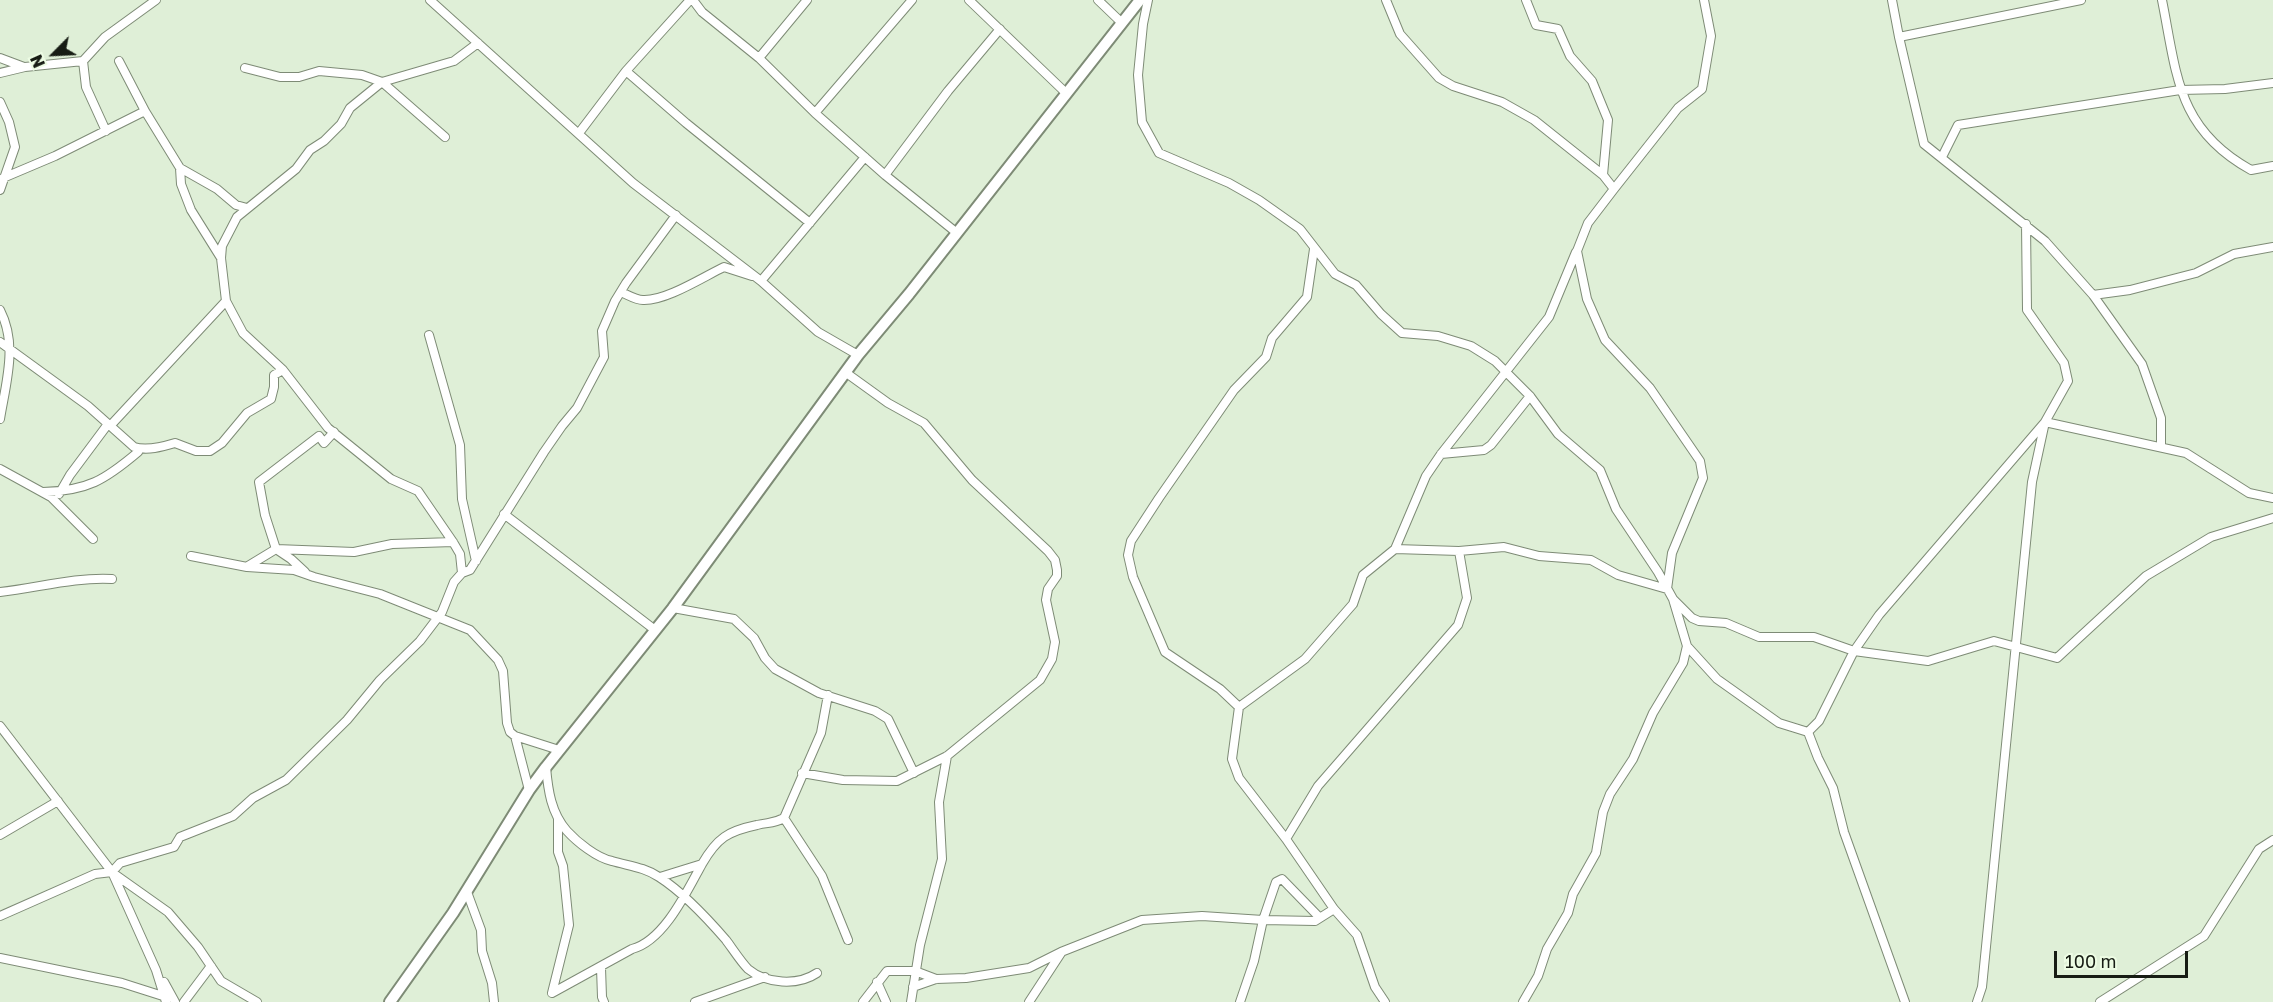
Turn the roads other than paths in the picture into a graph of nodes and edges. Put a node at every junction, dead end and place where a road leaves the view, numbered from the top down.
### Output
1 (156, 0) edge
2 (430, 0) edge
3 (692, 0) edge
4 (912, 0) edge
5 (969, 0) edge
6 (1098, 0) edge
7 (1140, 0) edge
8 (1148, 0) edge
9 (1386, 0) edge
10 (1526, 0) edge
11 (1704, 0) edge
12 (1892, 0) edge
13 (2081, 0) edge
14 (2162, 0) edge
15 (804, 1) edge
16 (979, 3) edge
17 (1122, 23) junction
18 (1000, 29) junction
19 (1899, 37) junction
20 (478, 43) junction
21 (0, 58) edge
22 (759, 58) junction
23 (83, 61) junction
24 (119, 61) dead end
25 (25, 67) junction
26 (245, 68) dead end
27 (626, 71) junction
28 (0, 73) edge
29 (382, 82) junction
30 (2273, 83) edge
31 (2180, 90) junction
32 (1066, 93) junction
33 (0, 102) edge
34 (146, 111) junction
35 (815, 113) junction
36 (106, 131) junction
37 (579, 133) junction
38 (445, 137) dead end
39 (1942, 157) junction
40 (865, 158) junction
41 (2273, 166) edge
42 (180, 168) junction
43 (1604, 175) junction
44 (885, 176) junction
45 (3, 178) junction
46 (1614, 189) junction
47 (0, 190) edge
48 (246, 208) junction
49 (676, 215) junction
50 (810, 223) junction
51 (2026, 224) junction
52 (957, 233) junction
53 (2273, 247) edge
54 (1314, 249) junction
55 (1577, 251) junction
56 (221, 258) junction
57 (759, 279) junction
58 (621, 292) junction
59 (2093, 295) junction
60 (226, 301) junction
61 (0, 310) edge
62 (429, 335) dead end
63 (0, 342) edge
64 (11, 350) junction
65 (858, 355) junction
66 (283, 370) junction
67 (845, 372) junction
68 (1504, 372) junction
69 (1530, 396) junction
70 (0, 419) edge
71 (2045, 422) junction
72 (109, 425) junction
73 (334, 432) junction
74 (2161, 447) junction
75 (138, 452) dead end
76 (1440, 454) junction
77 (0, 469) edge
78 (43, 492) junction
79 (59, 492) junction
80 (2273, 498) edge
81 (58, 504) junction
82 (504, 514) junction
83 (2273, 518) edge
84 (93, 539) dead end
85 (453, 542) junction
86 (276, 549) junction
87 (1395, 549) junction
88 (1459, 551) junction
89 (191, 556) dead end
90 (476, 561) junction
91 (248, 567) junction
92 (462, 573) junction
93 (308, 575) junction
94 (112, 579) dead end
95 (1667, 590) junction
96 (0, 592) edge
97 (1672, 599) junction
98 (673, 608) junction
99 (439, 616) junction
100 (655, 630) junction
101 (1687, 646) junction
102 (2016, 647) junction
103 (1854, 651) junction
104 (828, 695) junction
105 (1239, 707) junction
106 (0, 726) edge
107 (1808, 732) junction
108 (515, 736) junction
109 (559, 750) junction
110 (946, 756) junction
111 (546, 767) junction
112 (802, 773) junction
113 (914, 773) junction
114 (529, 790) junction
115 (58, 801) junction
116 (558, 818) junction
117 (784, 818) junction
118 (0, 835) edge
119 (1286, 840) junction
120 (2273, 840) edge
121 (702, 864) junction
122 (112, 872) junction
123 (660, 877) junction
124 (467, 892) junction
125 (684, 897) junction
126 (1334, 909) junction
127 (0, 916) edge
128 (1320, 918) junction
129 (1263, 920) junction
130 (848, 940) dead end
131 (1061, 952) junction
132 (0, 958) edge
133 (211, 966) junction
134 (601, 968) junction
135 (156, 970) junction
136 (915, 971) junction
137 (817, 973) dead end
138 (765, 977) junction
139 (936, 979) junction
140 (877, 982) junction
141 (912, 987) junction
142 (552, 993) junction
143 (166, 1000) edge
144 (547, 1001) edge
145 (175, 1002) edge
146 (184, 1002) edge
147 (257, 1002) edge
148 (390, 1002) edge
149 (494, 1002) edge
150 (604, 1002) edge
151 (695, 1002) edge
152 (863, 1002) edge
153 (886, 1002) edge
154 (910, 1002) edge
155 (1029, 1002) edge
156 (1240, 1002) edge
157 (1385, 1002) edge
158 (1523, 1002) edge
159 (1905, 1002) edge
160 (1977, 1002) edge
161 (2100, 1002) edge

1 - 23 street
2 - 20 street
3 - 22 street
3 - 27 street
4 - 35 street
5 - 16 street
6 - 17 street
7 - 17 main road
8 - 54 street
9 - 43 street
10 - 43 street
11 - 46 street
12 - 19 street
13 - 19 street
14 - 31 street
15 - 22 street
16 - 18 street
17 - 32 main road
18 - 32 street
18 - 44 street
19 - 39 street
20 - 29 street
20 - 37 street
21 - 25 street
22 - 35 street
23 - 25 street
23 - 36 street
24 - 34 street
25 - 28 street
26 - 29 street
27 - 37 street
27 - 50 street
29 - 38 street
29 - 48 street
30 - 31 street
31 - 39 street
31 - 41 street
32 - 52 main road
33 - 45 street
34 - 36 street
34 - 42 street
35 - 40 street
36 - 45 street
37 - 49 street
39 - 51 street
40 - 44 street
40 - 50 street
42 - 48 street
42 - 56 street
43 - 46 street
44 - 52 street
45 - 47 street
46 - 55 street
48 - 56 street
49 - 57 street
49 - 58 street
50 - 57 street
51 - 59 street
51 - 71 street
52 - 65 main road
53 - 59 street
54 - 68 street
54 - 105 street
55 - 68 street
55 - 95 street
56 - 60 street
57 - 58 street
57 - 65 street
58 - 82 street
59 - 74 street
60 - 66 street
60 - 72 street
61 - 64 street
62 - 90 street
63 - 64 street
64 - 70 street
64 - 72 street
65 - 67 main road
66 - 72 street
66 - 73 street
67 - 98 main road
67 - 110 street
68 - 69 street
68 - 76 street
69 - 76 street
69 - 95 street
71 - 74 street
71 - 102 street
71 - 103 street
72 - 79 street
73 - 85 street
73 - 86 street
74 - 80 street
75 - 79 street
76 - 87 street
77 - 78 street
78 - 79 street
78 - 81 street
79 - 81 street
81 - 84 street
82 - 90 street
82 - 100 street
83 - 102 street
85 - 86 street
85 - 92 street
86 - 91 street
86 - 93 street
87 - 88 street
87 - 105 street
88 - 95 street
88 - 119 street
89 - 91 street
90 - 92 street
91 - 93 street
92 - 99 street
93 - 99 street
94 - 96 street
95 - 97 street
97 - 101 street
97 - 103 street
98 - 100 main road
98 - 104 street
99 - 108 street
99 - 122 street
100 - 109 main road
101 - 107 street
101 - 158 street
102 - 103 street
102 - 160 street
103 - 107 street
104 - 112 street
104 - 113 street
105 - 119 street
106 - 115 street
107 - 159 street
108 - 109 street
108 - 114 street
109 - 111 main road
110 - 113 street
110 - 136 street
111 - 114 main road
111 - 116 street
112 - 113 street
112 - 117 street
114 - 124 main road
115 - 118 street
115 - 122 street
116 - 123 street
116 - 142 street
117 - 121 street
117 - 130 street
119 - 126 street
120 - 161 street
121 - 123 street
121 - 125 street
122 - 127 street
122 - 133 street
122 - 135 street
123 - 125 street
124 - 148 main road
124 - 149 street
125 - 134 street
125 - 138 street
126 - 128 street
126 - 157 street
128 - 129 street
128 - 129 street
129 - 131 street
129 - 156 street
131 - 139 street
131 - 155 street
132 - 143 street
133 - 146 street
133 - 147 street
134 - 142 street
134 - 150 street
135 - 143 street
135 - 145 street
136 - 139 street
136 - 140 street
136 - 141 street
137 - 138 street
138 - 151 street
139 - 141 street
140 - 152 street
140 - 153 street
141 - 154 street
142 - 144 street

